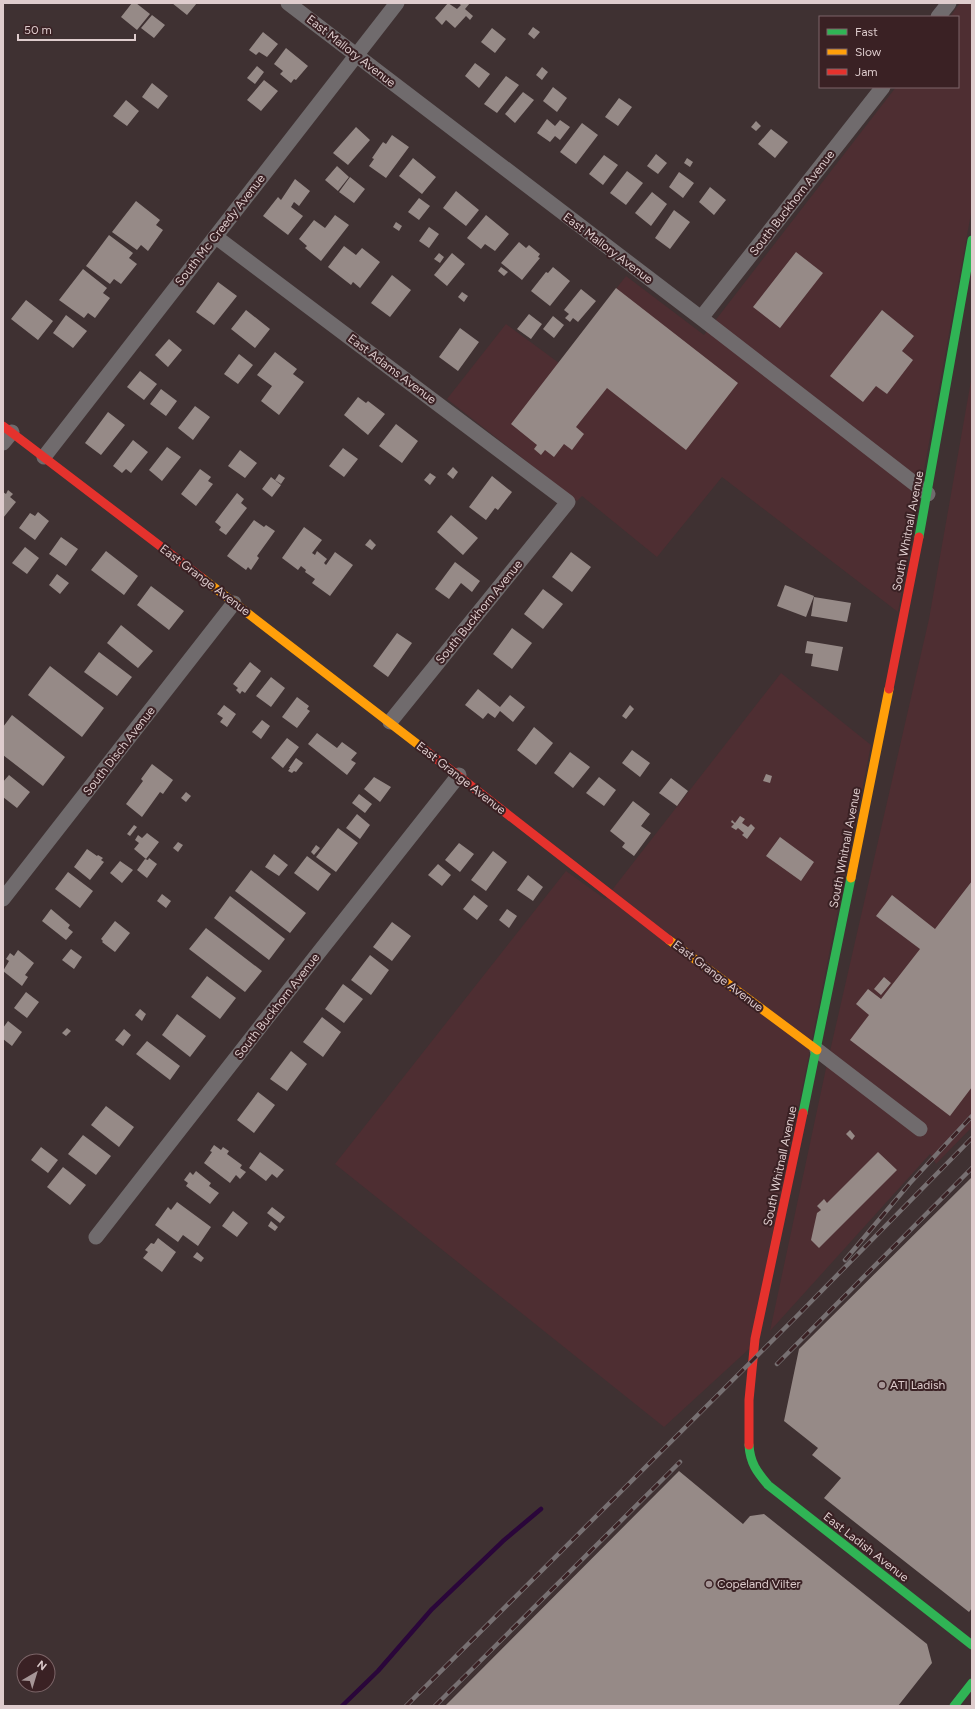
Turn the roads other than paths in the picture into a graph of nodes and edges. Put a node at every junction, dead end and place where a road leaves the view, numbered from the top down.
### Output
1 (288, 3) edge
2 (397, 3) edge
3 (949, 3) edge
4 (939, 16) edge
5 (356, 56) junction
6 (882, 88) edge
7 (216, 237) junction
8 (972, 240) edge
9 (701, 318) junction
10 (6, 434) edge
11 (44, 457) junction
12 (928, 494) junction
13 (568, 502) joint
14 (234, 603) junction
15 (390, 722) junction
16 (459, 775) junction
17 (3, 899) edge
18 (817, 1050) junction
19 (920, 1129) dead end
20 (96, 1237) dead end
21 (751, 1461) joint
22 (972, 1645) edge
23 (969, 1694) edge
24 (954, 1706) edge

1 - 5 street, East Mallory Avenue
2 - 5 street, South Mc Creedy Avenue
3 - 4 street
5 - 7 street, South Mc Creedy Avenue
5 - 9 street, East Mallory Avenue
6 - 9 street, South Buckhorn Avenue
7 - 11 street, South Mc Creedy Avenue
7 - 13 street, East Adams Avenue
8 - 12 street, South Whitnall Avenue
9 - 12 street, East Mallory Avenue
10 - 11 street, East Grange Avenue
11 - 14 street, East Grange Avenue
12 - 18 street, South Whitnall Avenue
13 - 15 street, South Buckhorn Avenue
14 - 15 street, East Grange Avenue
14 - 17 street, South Disch Avenue
15 - 16 street, East Grange Avenue
16 - 18 street, East Grange Avenue
16 - 20 street, South Buckhorn Avenue
18 - 19 street, East Grange Avenue
18 - 21 street, South Whitnall Avenue
21 - 22 street, East Ladish Avenue
23 - 24 street

